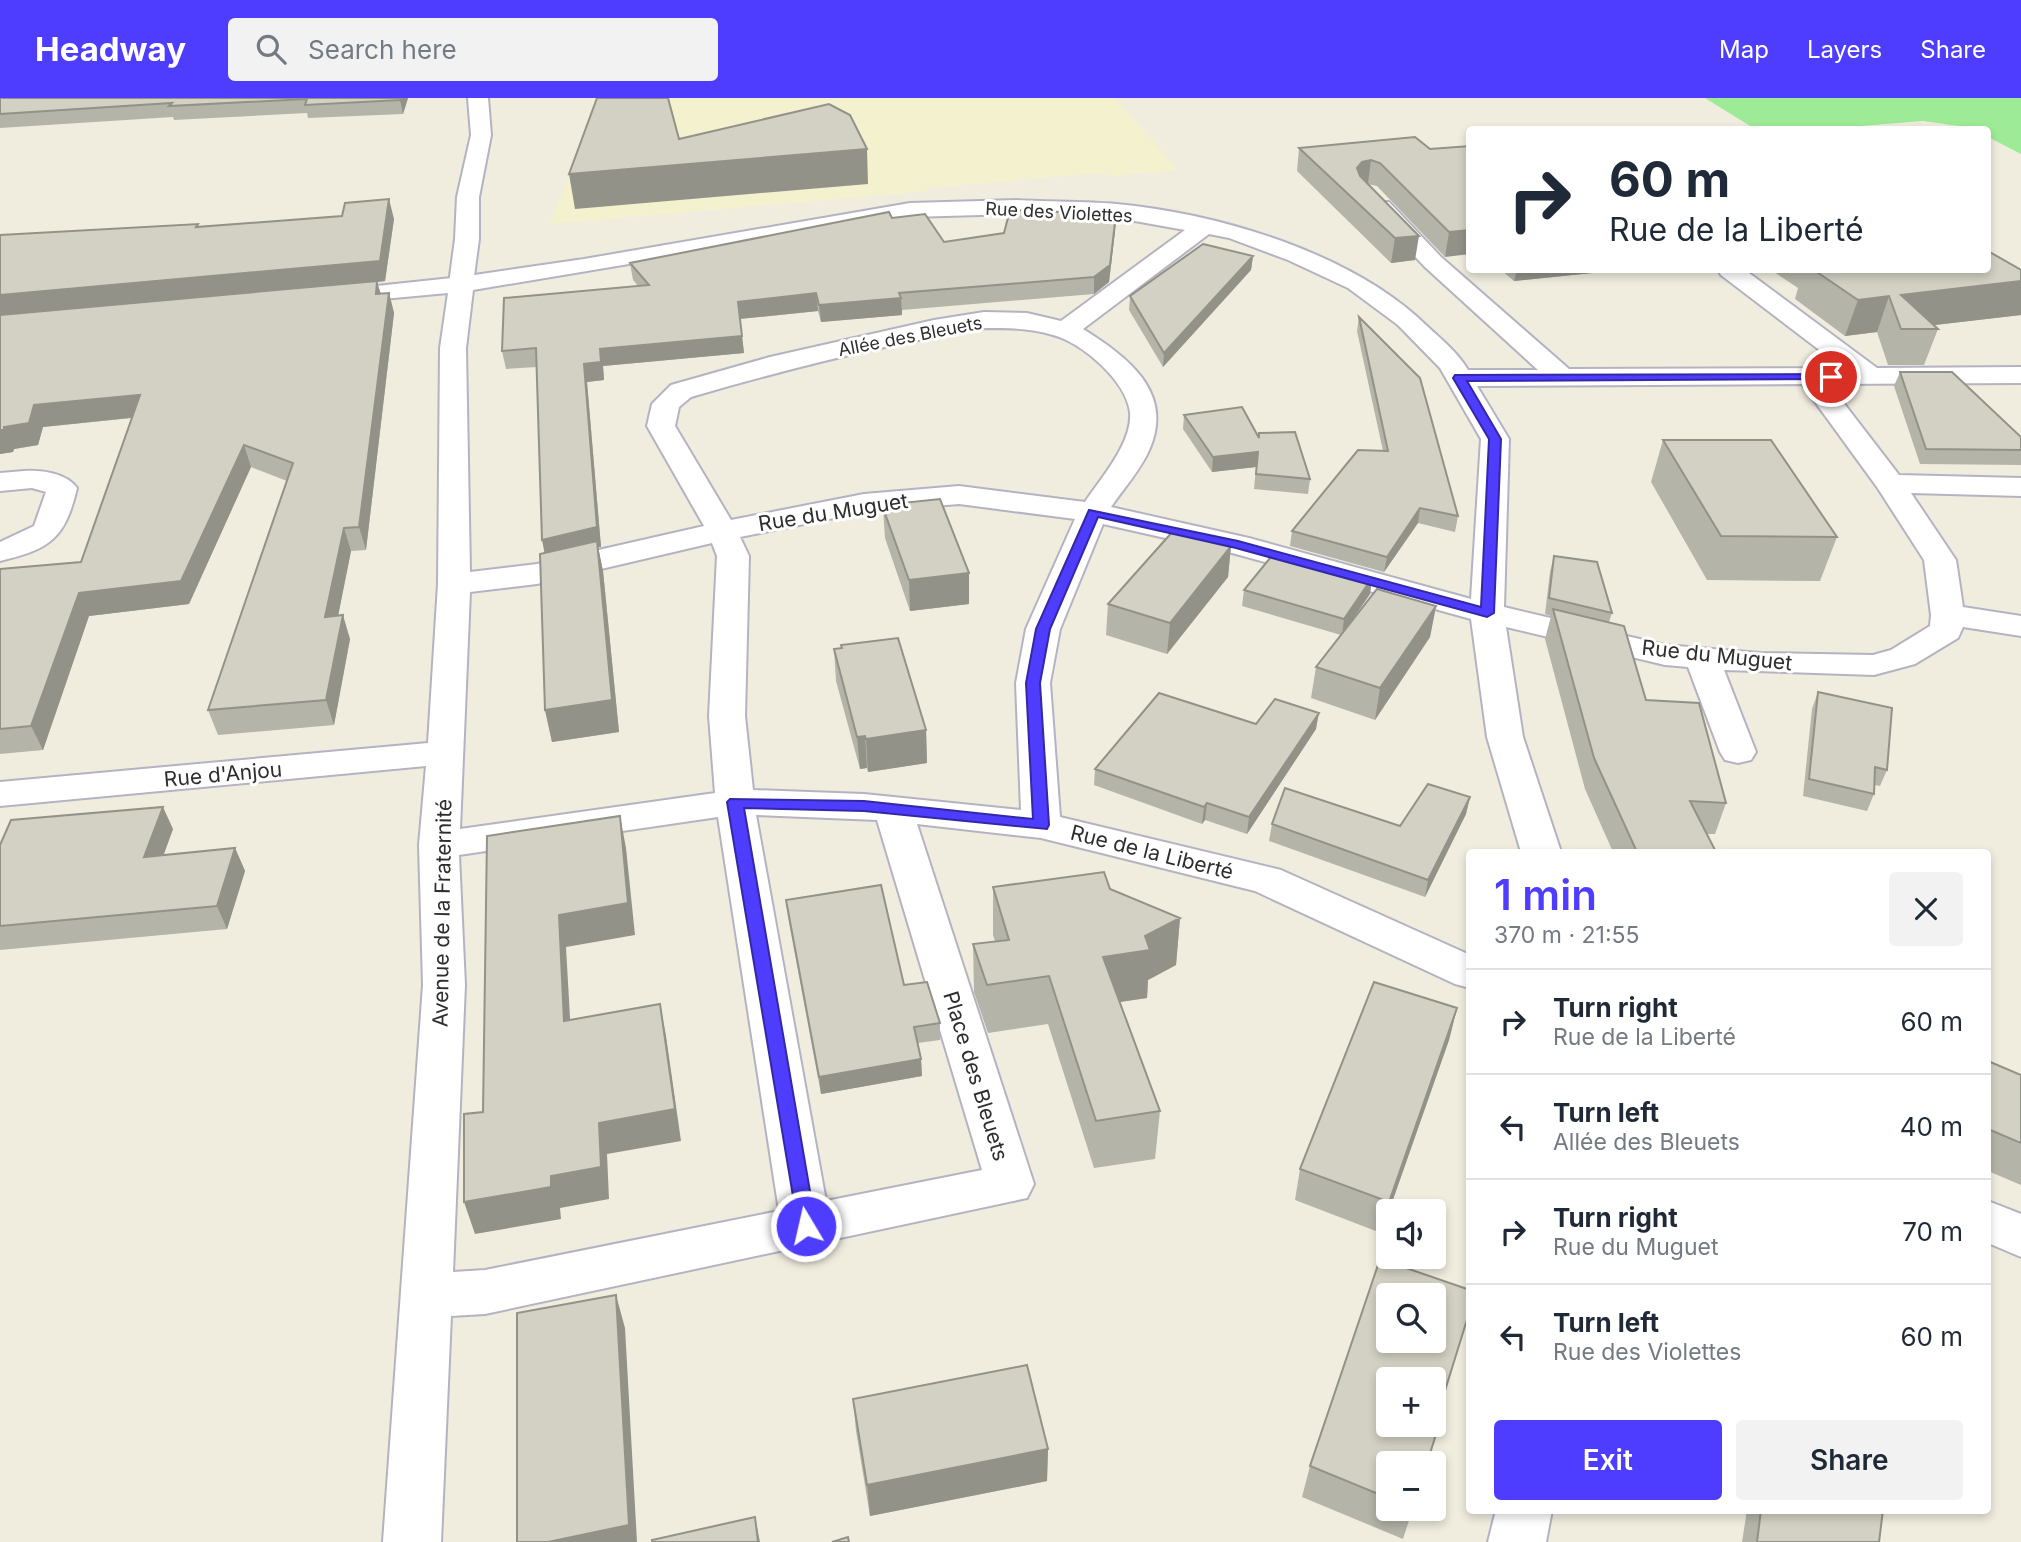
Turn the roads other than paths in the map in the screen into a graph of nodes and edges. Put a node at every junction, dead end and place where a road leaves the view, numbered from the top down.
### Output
1 (478, 98) edge
2 (1367, 193) edge
3 (1204, 228) junction
4 (1734, 273) edge
5 (461, 284) junction
6 (302, 299) edge
7 (1066, 330) junction
8 (2021, 375) edge
9 (1810, 377) junction
10 (1872, 377) junction
11 (1459, 378) junction
12 (1563, 378) junction
13 (0, 482) edge
14 (1890, 484) junction
15 (2021, 487) edge
16 (1093, 512) junction
17 (723, 531) junction
18 (0, 552) edge
19 (454, 584) junction
20 (1487, 613) junction
21 (1948, 615) junction
22 (2021, 626) edge
23 (1702, 658) junction
24 (1738, 752) dead end
25 (446, 753) junction
26 (0, 794) edge
27 (735, 802) junction
28 (893, 809) junction
29 (1041, 825) junction
30 (439, 845) junction
31 (1540, 849) edge
32 (1466, 971) edge
33 (1991, 1222) edge
34 (806, 1226) junction
35 (2021, 1236) edge
36 (426, 1295) junction
37 (1523, 1514) edge
38 (412, 1542) edge
39 (1517, 1542) edge

1 - 5 street, Avenue de la Fraternité
2 - 12 street
3 - 5 street, Rue des Violettes
3 - 7 street
3 - 11 street, Rue des Violettes
4 - 10 street
5 - 6 street, Rue des Violettes
5 - 19 street, Avenue de la Fraternité
7 - 16 street, Allée des Bleuets
7 - 17 street, Allée des Bleuets
8 - 10 street
9 - 10 street
9 - 12 street
9 - 14 street
11 - 12 street
11 - 20 street, Rue des Violettes
13 - 18 street
14 - 15 street
14 - 21 street
16 - 17 street, Rue du Muguet
16 - 20 street, Rue du Muguet
16 - 29 street, Allée des Bleuets
17 - 19 street, Rue du Muguet
17 - 27 street, Allée des Bleuets
19 - 25 street, Avenue de la Fraternité
20 - 23 street, Rue du Muguet
20 - 31 street, Rue des Violettes
21 - 22 street
21 - 23 street, Rue du Muguet
23 - 24 street
25 - 26 street, Rue d'Anjou
25 - 30 street, Avenue de la Fraternité
27 - 28 street, Rue de la Liberté
27 - 30 street, Rue de la Liberté
27 - 34 street
28 - 29 street, Rue de la Liberté
28 - 34 street, Place des Bleuets
29 - 32 street, Rue de la Liberté
30 - 36 street, Avenue de la Fraternité
33 - 35 street
34 - 36 street, Place des Bleuets
36 - 38 street, Avenue de la Fraternité
37 - 39 street

